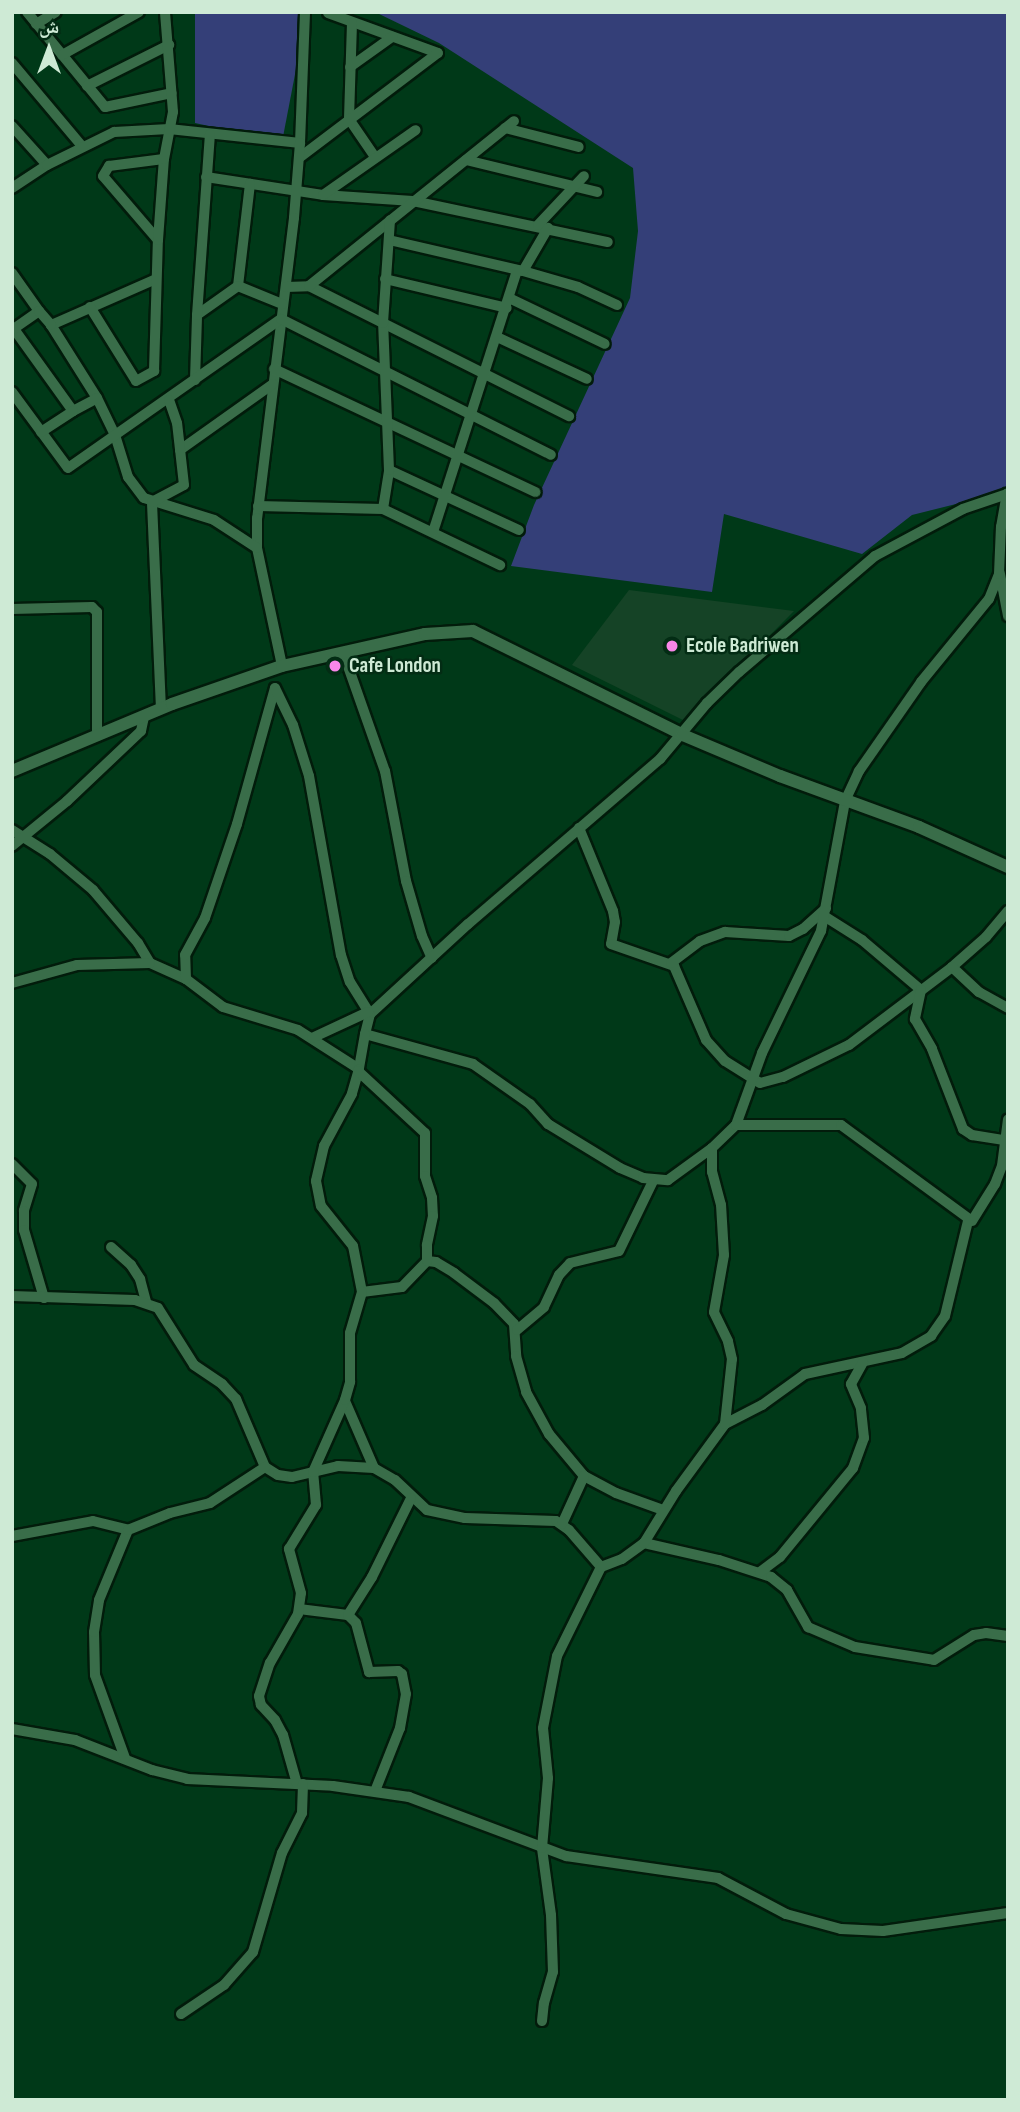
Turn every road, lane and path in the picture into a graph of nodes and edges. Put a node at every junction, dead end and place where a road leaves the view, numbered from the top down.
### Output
1 (27, 12) edge
2 (56, 12) edge
3 (139, 12) edge
4 (165, 12) edge
5 (305, 12) edge
6 (328, 13) edge
7 (352, 23) junction
8 (36, 24) junction
9 (392, 37) junction
10 (169, 45) junction
11 (62, 55) junction
12 (12, 63) edge
13 (350, 66) junction
14 (87, 86) junction
15 (172, 93) junction
16 (349, 119) junction
17 (12, 125) edge
18 (169, 129) junction
19 (416, 130) dead end
20 (210, 134) junction
21 (300, 143) junction
22 (82, 146) junction
23 (579, 146) dead end
24 (375, 157) junction
25 (299, 158) junction
26 (164, 159) junction
27 (466, 160) junction
28 (47, 165) junction
29 (584, 176) dead end
30 (206, 177) junction
31 (250, 184) junction
32 (574, 187) junction
33 (12, 188) edge
34 (296, 191) junction
35 (597, 192) dead end
36 (323, 195) junction
37 (413, 201) junction
38 (390, 220) junction
39 (543, 226) junction
40 (158, 240) junction
41 (388, 240) junction
42 (608, 243) dead end
43 (520, 270) junction
44 (14, 278) edge
45 (156, 279) junction
46 (385, 279) junction
47 (238, 286) junction
48 (309, 286) junction
49 (286, 287) junction
50 (508, 303) junction
51 (282, 304) junction
52 (617, 305) dead end
53 (90, 307) junction
54 (39, 311) junction
55 (197, 314) junction
56 (281, 319) junction
57 (383, 323) junction
58 (51, 325) junction
59 (13, 329) edge
60 (497, 337) junction
61 (605, 344) dead end
62 (274, 369) junction
63 (386, 373) junction
64 (486, 374) junction
65 (587, 379) dead end
66 (195, 380) junction
67 (273, 384) junction
68 (12, 392) edge
69 (97, 398) junction
70 (169, 400) junction
71 (73, 411) junction
72 (473, 416) junction
73 (569, 416) dead end
74 (388, 422) junction
75 (41, 432) junction
76 (115, 435) junction
77 (180, 450) junction
78 (551, 455) dead end
79 (460, 457) junction
80 (389, 470) junction
81 (535, 492) dead end
82 (445, 496) junction
83 (152, 502) junction
84 (258, 506) junction
85 (383, 509) junction
86 (519, 530) dead end
87 (433, 532) junction
88 (257, 548) junction
89 (500, 565) dead end
90 (999, 574) junction
91 (1005, 592) edge
92 (12, 609) edge
93 (1008, 616) edge
94 (343, 652) junction
95 (282, 666) junction
96 (268, 671) junction
97 (275, 688) junction
98 (161, 709) junction
99 (144, 718) junction
100 (683, 735) junction
101 (97, 736) junction
102 (12, 771) edge
103 (845, 801) junction
104 (579, 828) junction
105 (17, 833) edge
106 (12, 846) edge
107 (1008, 867) edge
108 (1008, 911) edge
109 (825, 912) junction
110 (432, 958) junction
111 (150, 963) junction
112 (671, 963) junction
113 (952, 967) junction
114 (186, 979) junction
115 (12, 983) edge
116 (921, 990) junction
117 (1008, 1008) edge
118 (369, 1013) junction
119 (365, 1034) junction
120 (312, 1038) junction
121 (358, 1070) junction
122 (752, 1079) junction
123 (1008, 1119) edge
124 (736, 1125) junction
125 (1003, 1140) junction
126 (712, 1148) junction
127 (12, 1164) edge
128 (653, 1181) junction
129 (968, 1221) junction
130 (111, 1247) dead end
131 (428, 1261) junction
132 (362, 1292) junction
133 (12, 1296) edge
134 (44, 1298) junction
135 (146, 1302) junction
136 (517, 1330) junction
137 (863, 1362) junction
138 (345, 1400) junction
139 (725, 1424) junction
140 (265, 1467) junction
141 (374, 1468) junction
142 (313, 1472) junction
143 (584, 1476) junction
144 (411, 1498) junction
145 (663, 1510) junction
146 (562, 1524) junction
147 (128, 1530) junction
148 (12, 1536) edge
149 (644, 1544) junction
150 (601, 1567) junction
151 (760, 1572) junction
152 (299, 1609) junction
153 (348, 1615) junction
154 (1008, 1636) edge
155 (12, 1729) edge
156 (125, 1758) junction
157 (300, 1784) junction
158 (375, 1791) junction
159 (542, 1848) junction
160 (1008, 1913) edge
161 (181, 2014) dead end
162 (542, 2021) dead end

1 - 8 street
2 - 8 street
3 - 11 street
4 - 10 street
5 - 21 street
6 - 7 street
7 - 9 street
7 - 13 street
8 - 11 street
9 - 13 street
9 - 16 street
10 - 14 street
10 - 15 street
11 - 14 street
12 - 22 street
13 - 16 street
14 - 15 street
15 - 18 street
16 - 24 street
16 - 25 street
17 - 28 street
18 - 20 street
18 - 22 street
18 - 26 street
19 - 24 street
20 - 21 street
20 - 30 street
21 - 25 street
22 - 28 street
23 - 27 street
24 - 36 street
25 - 34 street
26 - 40 street
26 - 40 street
27 - 32 street
27 - 37 street
28 - 33 street
29 - 32 street
30 - 31 street
30 - 55 street
31 - 34 street
31 - 47 street
32 - 35 street
32 - 39 street
34 - 36 street
34 - 49 street
36 - 37 street
37 - 38 street
37 - 39 street
38 - 41 street
38 - 48 street
39 - 42 street
39 - 43 street
40 - 45 street
41 - 43 street
41 - 46 street
43 - 50 street
43 - 52 street
44 - 54 street
45 - 53 street
45 - 53 street
46 - 50 street
46 - 57 street
47 - 51 street
47 - 55 street
48 - 49 street
48 - 57 street
49 - 51 street
50 - 60 street
50 - 61 street
51 - 56 street
53 - 58 street
54 - 58 street
54 - 59 street
55 - 66 street
56 - 62 street
56 - 63 street
56 - 66 street
57 - 63 street
57 - 64 street
58 - 69 street
59 - 71 street
60 - 64 street
60 - 65 street
62 - 67 street
62 - 74 street
63 - 72 street
63 - 74 street
64 - 72 street
64 - 73 street
66 - 70 street
67 - 77 street
67 - 84 street
68 - 75 street
69 - 71 street
69 - 76 street
70 - 76 street
70 - 77 street
71 - 75 street
72 - 78 street
72 - 79 street
74 - 79 street
74 - 80 street
75 - 76 street
76 - 83 street
77 - 83 street
79 - 81 street
79 - 82 street
80 - 82 street
80 - 85 street
82 - 86 street
82 - 87 street
83 - 88 street
83 - 98 street
84 - 85 street
84 - 88 street
85 - 87 street
87 - 89 street
88 - 95 street
90 - 91 street
90 - 100 street
90 - 103 street
91 - 93 street
92 - 101 street
94 - 95 street
94 - 100 street
94 - 110 street
95 - 96 street
96 - 97 street
96 - 98 street
97 - 114 street
97 - 118 street
98 - 99 street
99 - 101 street
99 - 105 street
100 - 103 street
100 - 104 street
101 - 102 street
103 - 107 street
103 - 109 street
104 - 110 street
104 - 112 street
105 - 106 street
105 - 111 street
108 - 113 street
109 - 112 street
109 - 116 street
109 - 122 street
110 - 118 street
111 - 114 street
111 - 115 street
112 - 122 street
113 - 116 street
113 - 117 street
114 - 120 street
116 - 122 street
116 - 125 street
118 - 119 street
118 - 120 street
119 - 121 street
119 - 128 street
120 - 121 street
121 - 131 street
121 - 132 street
122 - 124 street
123 - 125 street
124 - 126 street
124 - 129 street
125 - 129 street
126 - 128 street
126 - 139 street
127 - 134 street
128 - 136 street
129 - 137 street
130 - 135 street
131 - 132 street
131 - 136 street
132 - 138 street
133 - 134 street
134 - 135 street
135 - 140 street
136 - 143 street
137 - 139 street
137 - 151 street
138 - 141 street
138 - 142 street
139 - 145 street
140 - 142 street
140 - 147 street
141 - 142 street
141 - 144 street
142 - 152 street
143 - 145 street
143 - 146 street
144 - 146 street
144 - 153 street
145 - 149 street
146 - 150 street
147 - 148 street
147 - 156 street
149 - 150 street
149 - 151 street
150 - 159 street
151 - 154 street
152 - 153 street
152 - 157 street
153 - 158 street
155 - 156 street
156 - 157 street
157 - 158 street
157 - 161 street
158 - 159 street
159 - 160 street
159 - 162 street

